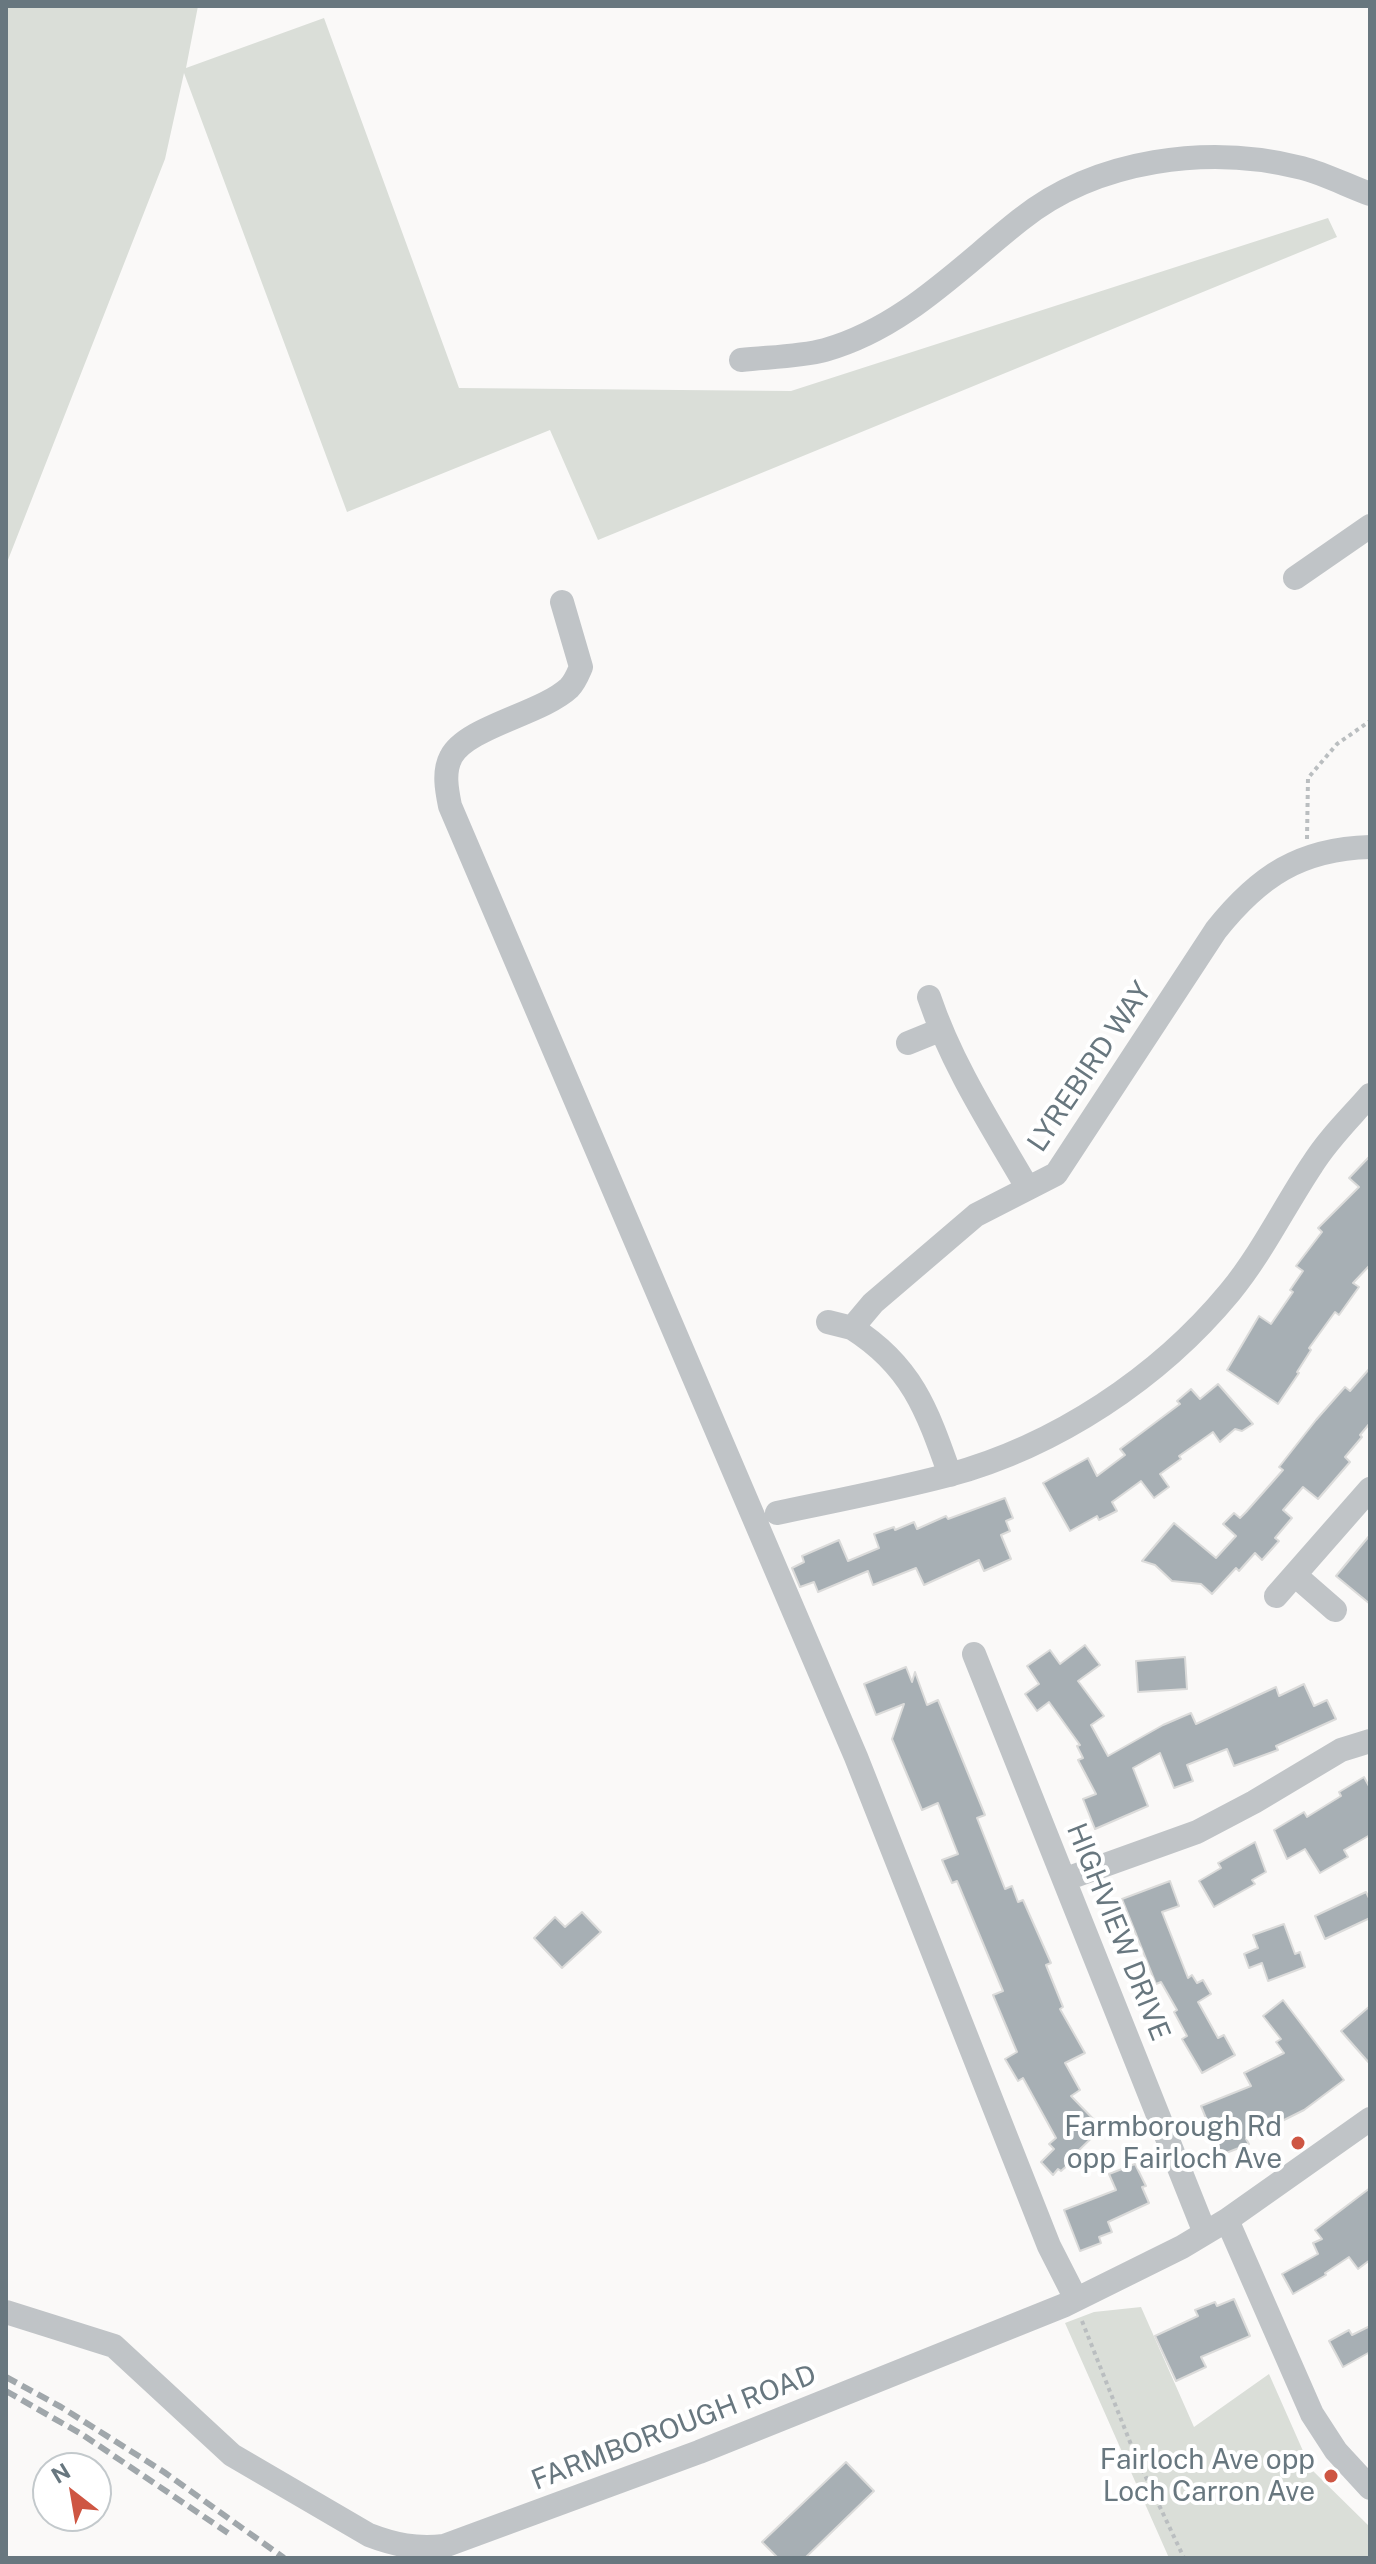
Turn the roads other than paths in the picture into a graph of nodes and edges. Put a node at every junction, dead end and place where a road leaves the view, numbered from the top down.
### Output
1 (1370, 194) edge
2 (741, 360) dead end
3 (1370, 526) edge
4 (1295, 578) dead end
5 (562, 602) dead end
6 (1370, 847) edge
7 (929, 997) dead end
8 (940, 1030) junction
9 (908, 1043) dead end
10 (1370, 1095) edge
11 (1027, 1187) junction
12 (828, 1322) dead end
13 (852, 1328) junction
14 (950, 1475) junction
15 (1370, 1489) edge
16 (777, 1513) dead end
17 (1296, 1576) junction
18 (1276, 1596) dead end
19 (1335, 1610) dead end
20 (974, 1654) dead end
21 (1370, 1741) edge
22 (1066, 1879) junction
23 (1370, 2119) edge
24 (1227, 2220) junction
25 (1205, 2233) junction
26 (1076, 2299) junction
27 (6, 2312) edge
28 (1368, 2484) edge

1 - 2 street
3 - 4 street
5 - 26 street
6 - 11 street, LYREBIRD WAY
7 - 8 street
8 - 9 street
8 - 11 street
10 - 14 street
11 - 13 street, LYREBIRD WAY
12 - 13 street
13 - 14 street
14 - 16 street
15 - 17 street
17 - 18 street
17 - 19 street
20 - 22 street, HIGHVIEW DRIVE
21 - 22 street
22 - 25 street, HIGHVIEW DRIVE
23 - 24 street, FARMBOROUGH ROAD
24 - 25 street, FARMBOROUGH ROAD
24 - 28 street
25 - 26 street, FARMBOROUGH ROAD
26 - 27 street, FARMBOROUGH ROAD

